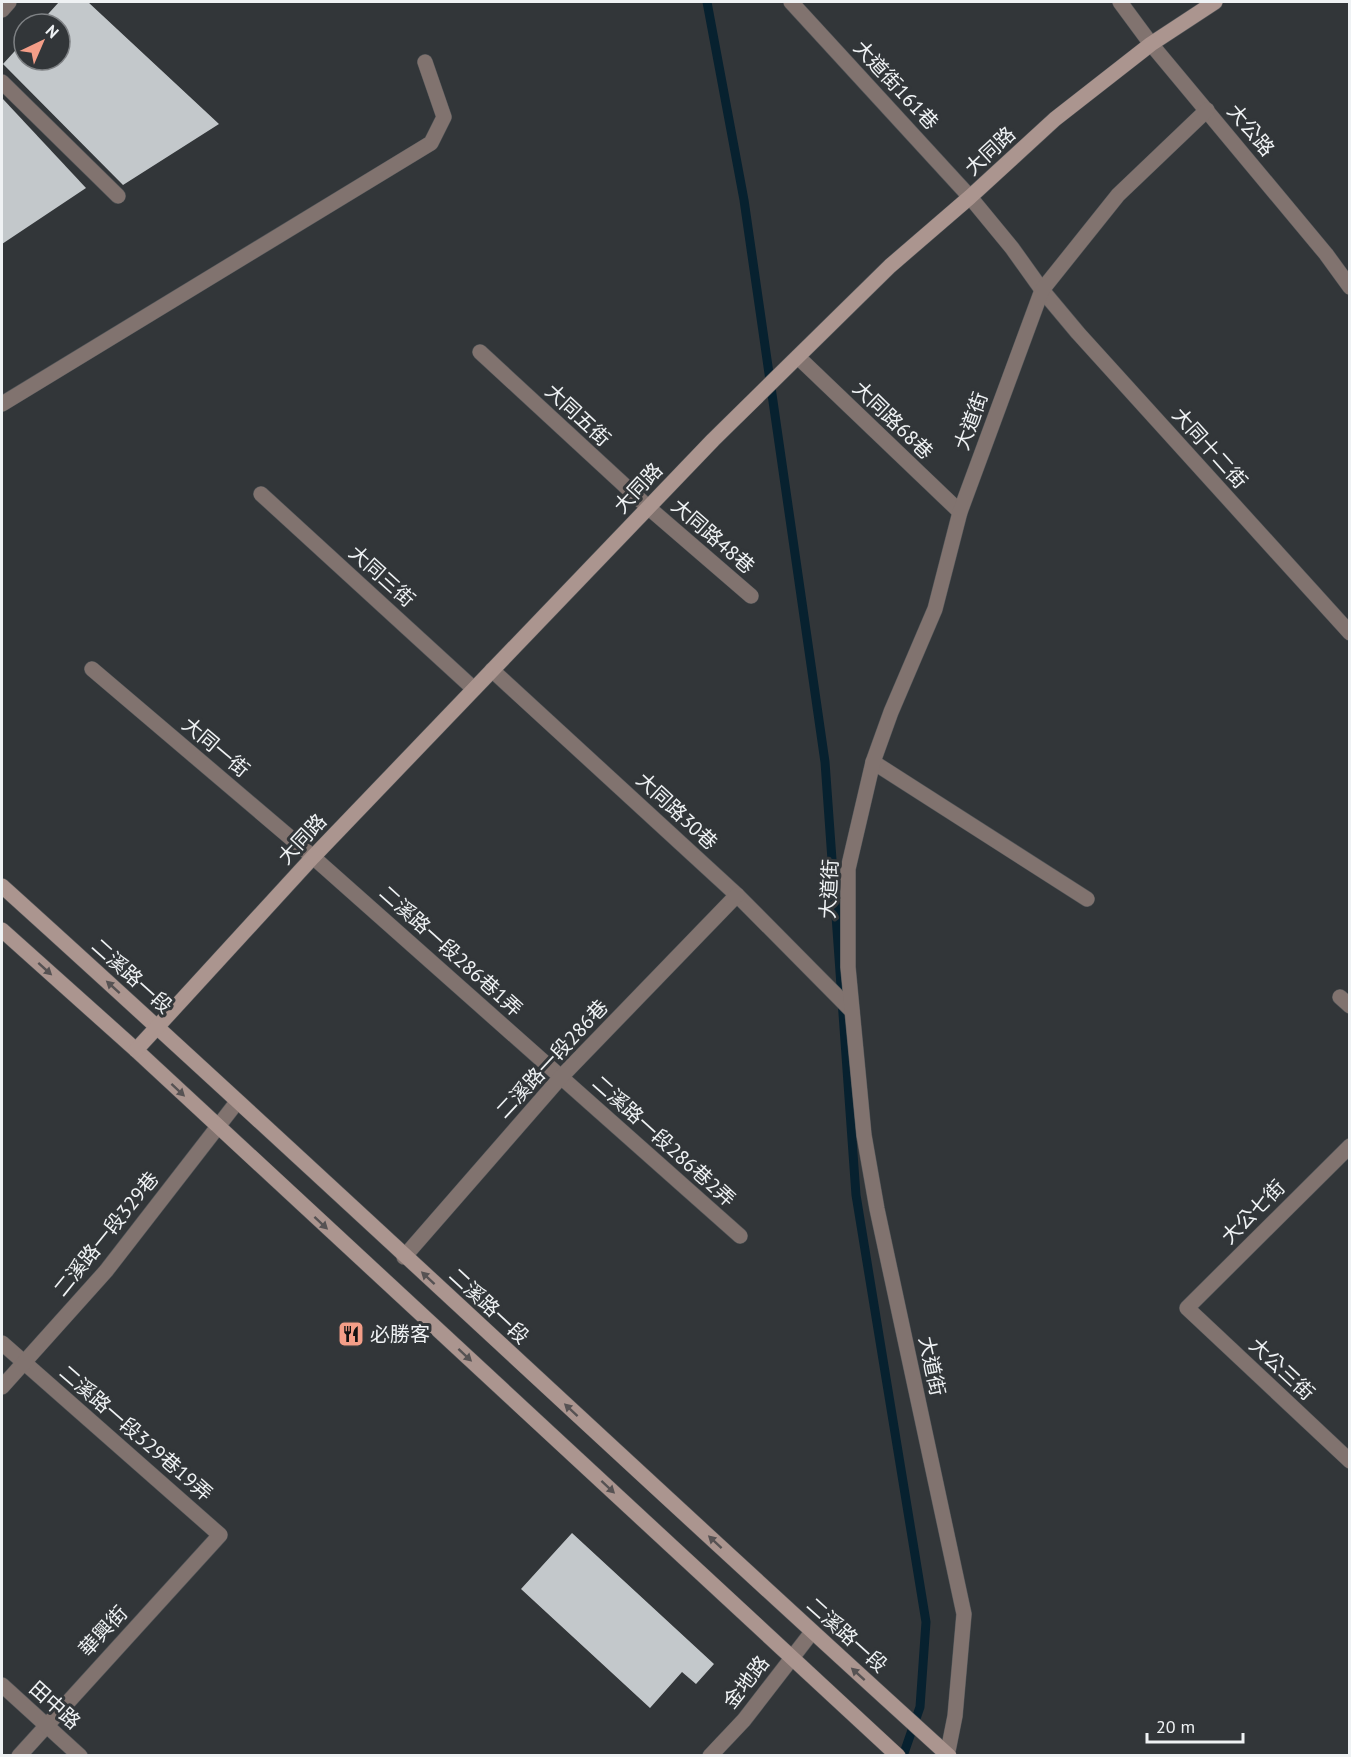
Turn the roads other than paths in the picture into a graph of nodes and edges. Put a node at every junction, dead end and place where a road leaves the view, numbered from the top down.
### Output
1 (9, 2) edge
2 (790, 2) edge
3 (1120, 2) edge
4 (1215, 2) edge
5 (2, 10) edge
6 (1152, 44) junction
7 (426, 62) dead end
8 (2, 82) edge
9 (1207, 110) junction
10 (118, 196) dead end
11 (970, 197) junction
12 (1350, 286) edge
13 (1042, 290) junction
14 (480, 352) dead end
15 (798, 357) junction
16 (2, 404) edge
17 (261, 494) dead end
18 (649, 508) junction
19 (960, 512) junction
20 (751, 596) dead end
21 (1350, 633) edge
22 (92, 669) dead end
23 (492, 670) junction
24 (474, 689) junction
25 (873, 762) junction
26 (313, 857) junction
27 (2, 886) edge
28 (737, 895) junction
29 (1087, 899) dead end
30 (2, 930) edge
31 (852, 1010) junction
32 (157, 1026) junction
33 (136, 1050) junction
34 (561, 1077) junction
35 (237, 1102) junction
36 (218, 1127) junction
37 (1350, 1146) edge
38 (740, 1236) dead end
39 (404, 1257) junction
40 (1186, 1308) joint
41 (2, 1343) edge
42 (24, 1362) junction
43 (2, 1387) edge
44 (1350, 1461) edge
45 (220, 1536) joint
46 (812, 1632) junction
47 (792, 1657) junction
48 (2, 1685) edge
49 (46, 1725) junction
50 (894, 1752) edge
51 (19, 1755) edge
52 (80, 1755) edge
53 (711, 1755) edge
54 (948, 1755) edge

1 - 5 street
2 - 11 street, 大道街161巷
3 - 6 street, 大公路
4 - 6 main road, 大同路
6 - 9 street, 大公路
6 - 11 main road, 大同路
7 - 16 street
8 - 10 street
9 - 12 street, 大公路
9 - 13 street, 大道街
11 - 13 street, 大道街161巷
11 - 15 main road, 大同路
13 - 19 street, 大道街
13 - 21 street, 大同十二街
14 - 18 street, 大同五街
15 - 18 main road, 大同路
15 - 19 street, 大同路68巷
17 - 24 street, 大同三街
18 - 20 street, 大同路48巷
18 - 23 main road, 大同路
19 - 25 street, 大道街
22 - 26 street, 大同一街
23 - 24 main road, 大同路
23 - 28 street, 大同路30巷
24 - 26 main road, 大同路
25 - 29 street
25 - 31 street, 大道街
26 - 32 main road, 大同路
26 - 34 street, 二溪路一段286巷1弄
32 -> 27 main road, 二溪路一段
28 - 31 street, 大同路30巷
28 - 34 street, 二溪路一段286巷
30 -> 33 main road
31 - 54 street, 大道街
32 - 33 main road, 大同路
32 - 35 main road, 二溪路一段
33 -> 36 main road
34 - 38 street, 二溪路一段286巷2弄
34 - 39 street, 二溪路一段286巷
35 - 36 street, 二溪路一段329巷
35 - 39 main road, 二溪路一段
36 - 42 street, 二溪路一段329巷
36 -> 47 main road
37 - 40 street, 大公七街
46 -> 39 main road, 二溪路一段
40 - 44 street, 大公三街
41 - 42 street, 二溪路一段329巷19弄
42 - 43 street, 二溪路一段329巷
42 - 45 street, 二溪路一段329巷19弄
45 - 49 street, 華興街
46 - 47 street, 金地路
54 -> 46 main road, 二溪路一段
47 - 50 main road
47 - 53 street, 金地路
48 - 49 street, 田中路
49 - 51 street, 華興街
49 - 52 street, 田中路

